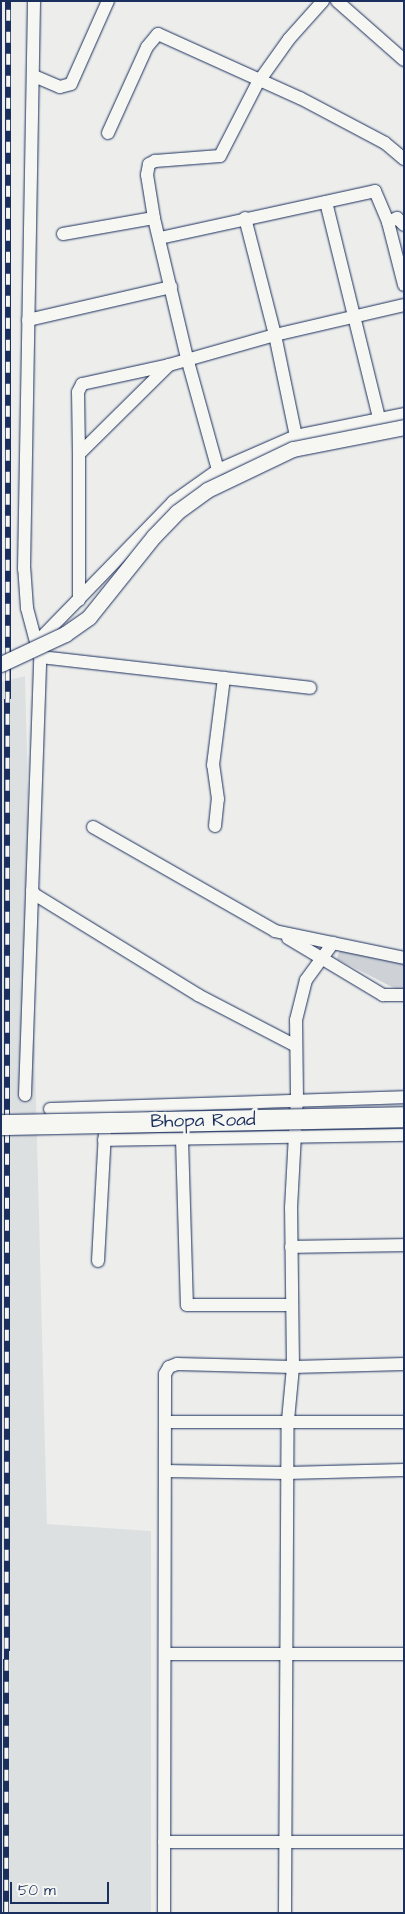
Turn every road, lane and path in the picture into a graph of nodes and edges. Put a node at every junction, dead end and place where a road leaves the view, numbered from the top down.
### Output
1 (34, 1) edge
2 (108, 1) edge
3 (323, 1) edge
4 (337, 1) edge
5 (404, 60) edge
6 (34, 76) junction
7 (260, 79) junction
8 (108, 133) dead end
9 (404, 159) edge
10 (326, 202) junction
11 (154, 218) junction
12 (245, 218) junction
13 (398, 219) edge
14 (63, 234) dead end
15 (160, 238) junction
16 (404, 284) edge
17 (171, 287) junction
18 (404, 305) edge
19 (355, 319) junction
20 (28, 320) junction
21 (275, 335) junction
22 (187, 358) junction
23 (168, 365) junction
24 (404, 414) edge
25 (379, 418) junction
26 (404, 427) edge
27 (404, 434) edge
28 (296, 436) junction
29 (334, 445) dead end
30 (80, 454) junction
31 (218, 470) junction
32 (79, 600) junction
33 (38, 641) junction
34 (40, 657) junction
35 (1, 664) edge
36 (224, 678) junction
37 (310, 688) dead end
38 (215, 826) dead end
39 (93, 827) dead end
40 (32, 890) junction
41 (275, 931) junction
42 (333, 943) junction
43 (321, 956) junction
44 (404, 958) edge
45 (404, 995) edge
46 (296, 1046) junction
47 (25, 1095) dead end
48 (404, 1097) edge
49 (297, 1098) junction
50 (106, 1107) junction
51 (50, 1109) dead end
52 (404, 1117) edge
53 (1, 1125) edge
54 (404, 1135) edge
55 (295, 1138) junction
56 (182, 1139) junction
57 (104, 1140) junction
58 (404, 1244) edge
59 (291, 1247) junction
60 (98, 1261) dead end
61 (291, 1305) junction
62 (404, 1364) edge
63 (292, 1367) junction
64 (288, 1420) junction
65 (165, 1422) junction
66 (404, 1422) edge
67 (404, 1470) edge
68 (165, 1471) junction
69 (287, 1473) junction
70 (285, 1653) junction
71 (166, 1654) junction
72 (404, 1654) edge
73 (164, 1842) junction
74 (404, 1842) edge
75 (285, 1843) junction
76 (164, 1913) edge
77 (285, 1913) edge

1 - 6 street
2 - 6 street
3 - 7 street
4 - 5 street
6 - 20 street
7 - 8 street
7 - 9 street
7 - 11 street
10 - 12 street
10 - 13 street
10 - 19 street
11 - 14 street
11 - 15 street
12 - 15 street
12 - 21 street
13 - 16 street
15 - 17 street
17 - 20 street
17 - 22 street
18 - 19 street
19 - 21 street
19 - 25 street
20 - 33 street
21 - 22 street
21 - 28 street
22 - 23 street
22 - 31 street
23 - 30 street
23 - 30 street
24 - 25 street
25 - 28 street
26 - 35 street, bridge
27 - 29 street
28 - 31 street
30 - 32 street
31 - 32 street
32 - 33 street
33 - 34 street
34 - 36 street
34 - 40 street
36 - 37 street
36 - 38 street
39 - 41 street
40 - 46 street
40 - 47 street
41 - 42 street
41 - 43 street
42 - 43 street
42 - 44 street
43 - 45 street
43 - 46 street
46 - 49 street
48 - 49 street
49 - 50 street
49 - 55 street
50 - 51 street
50 - 57 street
52 - 53 main road, Bhopa Road, bridge
54 - 55 street
55 - 56 street
55 - 59 street
56 - 57 street
56 - 61 street
57 - 60 street
58 - 59 street
59 - 61 street
61 - 63 street
62 - 63 street
63 - 64 street
63 - 65 street
64 - 65 street
64 - 66 street
64 - 69 street
65 - 68 street
67 - 69 street
68 - 69 street
68 - 71 street
69 - 70 street
70 - 71 street
70 - 72 street
70 - 75 street
71 - 73 street
73 - 75 street
73 - 76 street
74 - 75 street
75 - 77 street

